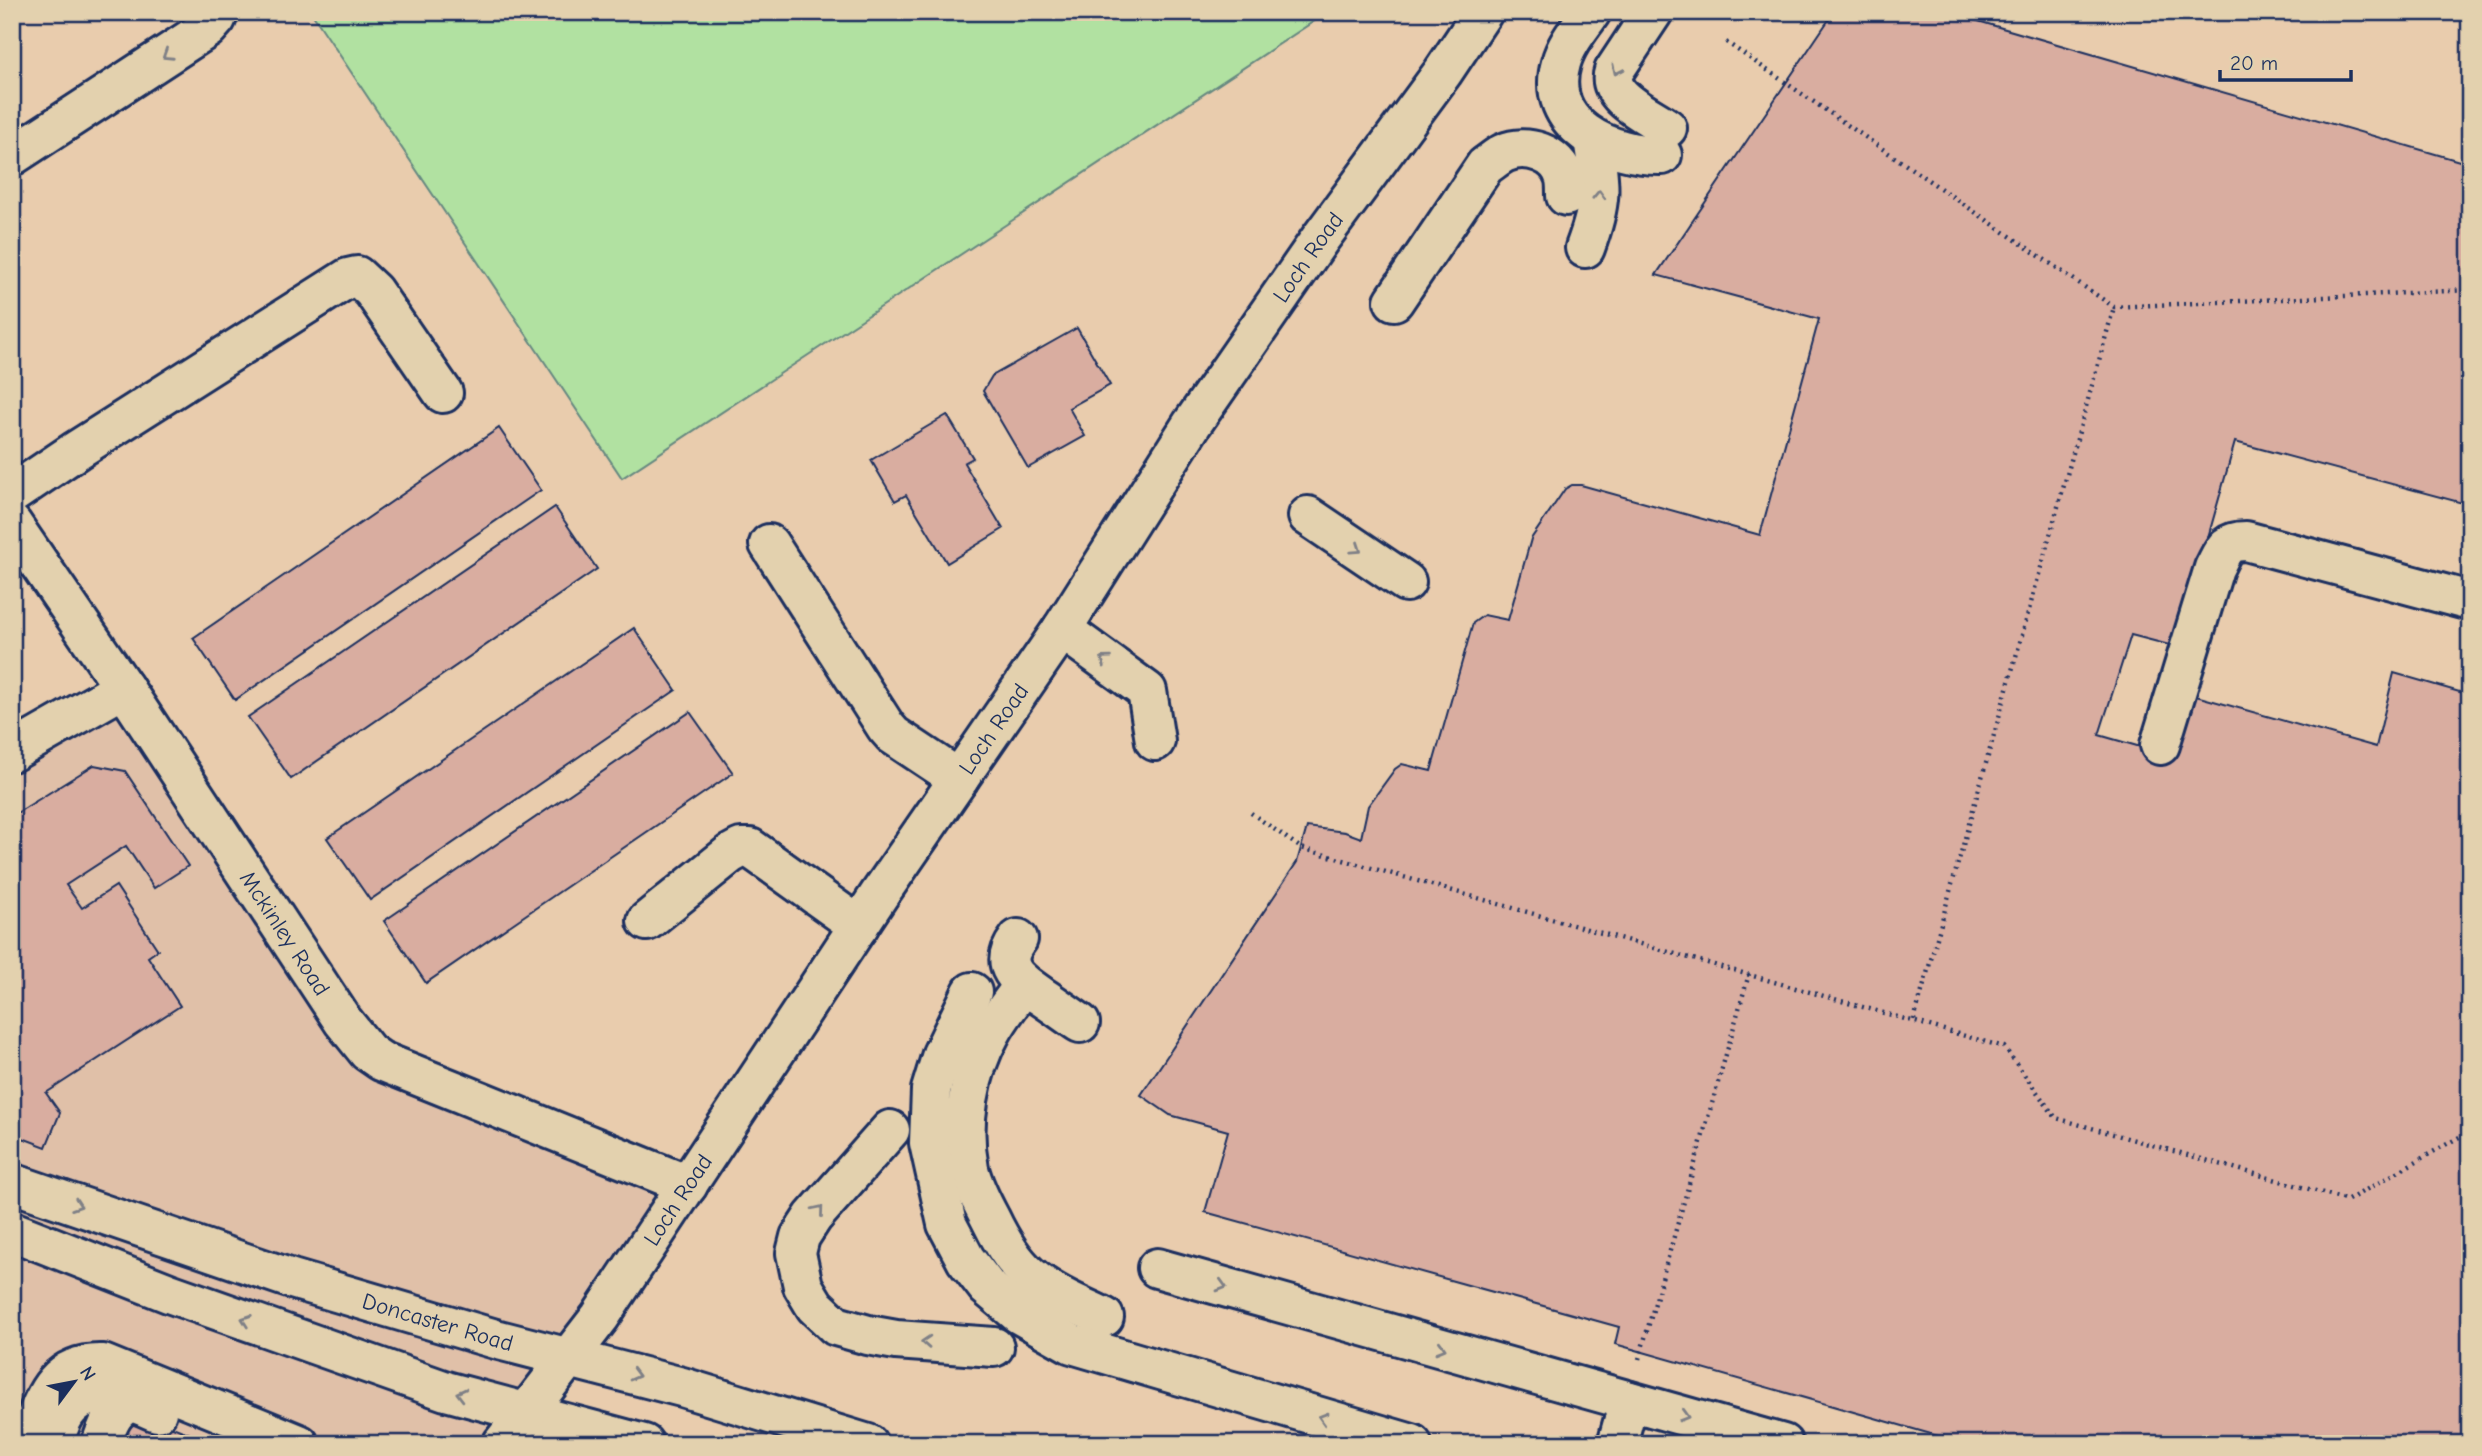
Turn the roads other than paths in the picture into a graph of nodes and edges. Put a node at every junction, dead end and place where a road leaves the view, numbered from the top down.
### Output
1 (219, 12) edge
2 (1483, 12) edge
3 (1591, 12) edge
4 (1653, 12) edge
5 (1593, 139) junction
6 (12, 156) edge
7 (1566, 196) dead end
8 (1585, 248) dead end
9 (1394, 301) dead end
10 (443, 393) dead end
11 (12, 494) edge
12 (1308, 516) dead end
13 (12, 524) edge
14 (769, 544) dead end
15 (1406, 582) dead end
16 (2470, 601) edge
17 (1062, 629) junction
18 (124, 688) junction
19 (1155, 741) dead end
20 (2160, 745) dead end
21 (12, 752) edge
22 (959, 779) junction
23 (647, 921) dead end
24 (859, 926) junction
25 (1018, 939) dead end
26 (1024, 985) junction
27 (972, 992) dead end
28 (1080, 1023) dead end
29 (890, 1130) dead end
30 (12, 1183) edge
31 (688, 1185) junction
32 (12, 1231) edge
33 (1157, 1268) dead end
34 (1104, 1317) dead end
35 (994, 1347) dead end
36 (569, 1357) junction
37 (131, 1401) junction
38 (1629, 1401) junction
39 (527, 1411) junction
40 (26, 1444) edge
41 (53, 1444) edge
42 (101, 1444) edge
43 (238, 1444) edge
44 (299, 1444) edge
45 (502, 1444) edge
46 (644, 1444) edge
47 (868, 1444) edge
48 (1412, 1444) edge
49 (1617, 1444) edge
50 (1783, 1444) edge

1 -> 6 street
2 - 17 street, Loch Road
3 - 5 street
4 -> 5 street
8 -> 5 street
7 - 9 street
10 - 11 street
12 -> 15 street
13 - 18 street, Mckinley Road
14 - 22 street
16 - 20 street
19 -> 17 street
17 - 22 street, Loch Road
18 - 21 street
18 - 31 street, Mckinley Road
22 - 24 street, Loch Road
23 - 24 street
24 - 31 street, Loch Road
25 - 26 street
26 - 28 street
26 - 34 street
48 -> 27 street
35 -> 29 street
30 -> 36 street, Doncaster Road
31 - 36 street, Loch Road
39 -> 32 street
33 -> 38 street
36 - 39 street, Loch Road
36 -> 47 street, Doncaster Road
37 - 41 street
37 - 42 street
37 - 43 street
38 - 49 street
38 -> 50 street
39 - 45 street, Loch Road
39 - 46 street
40 - 44 street

